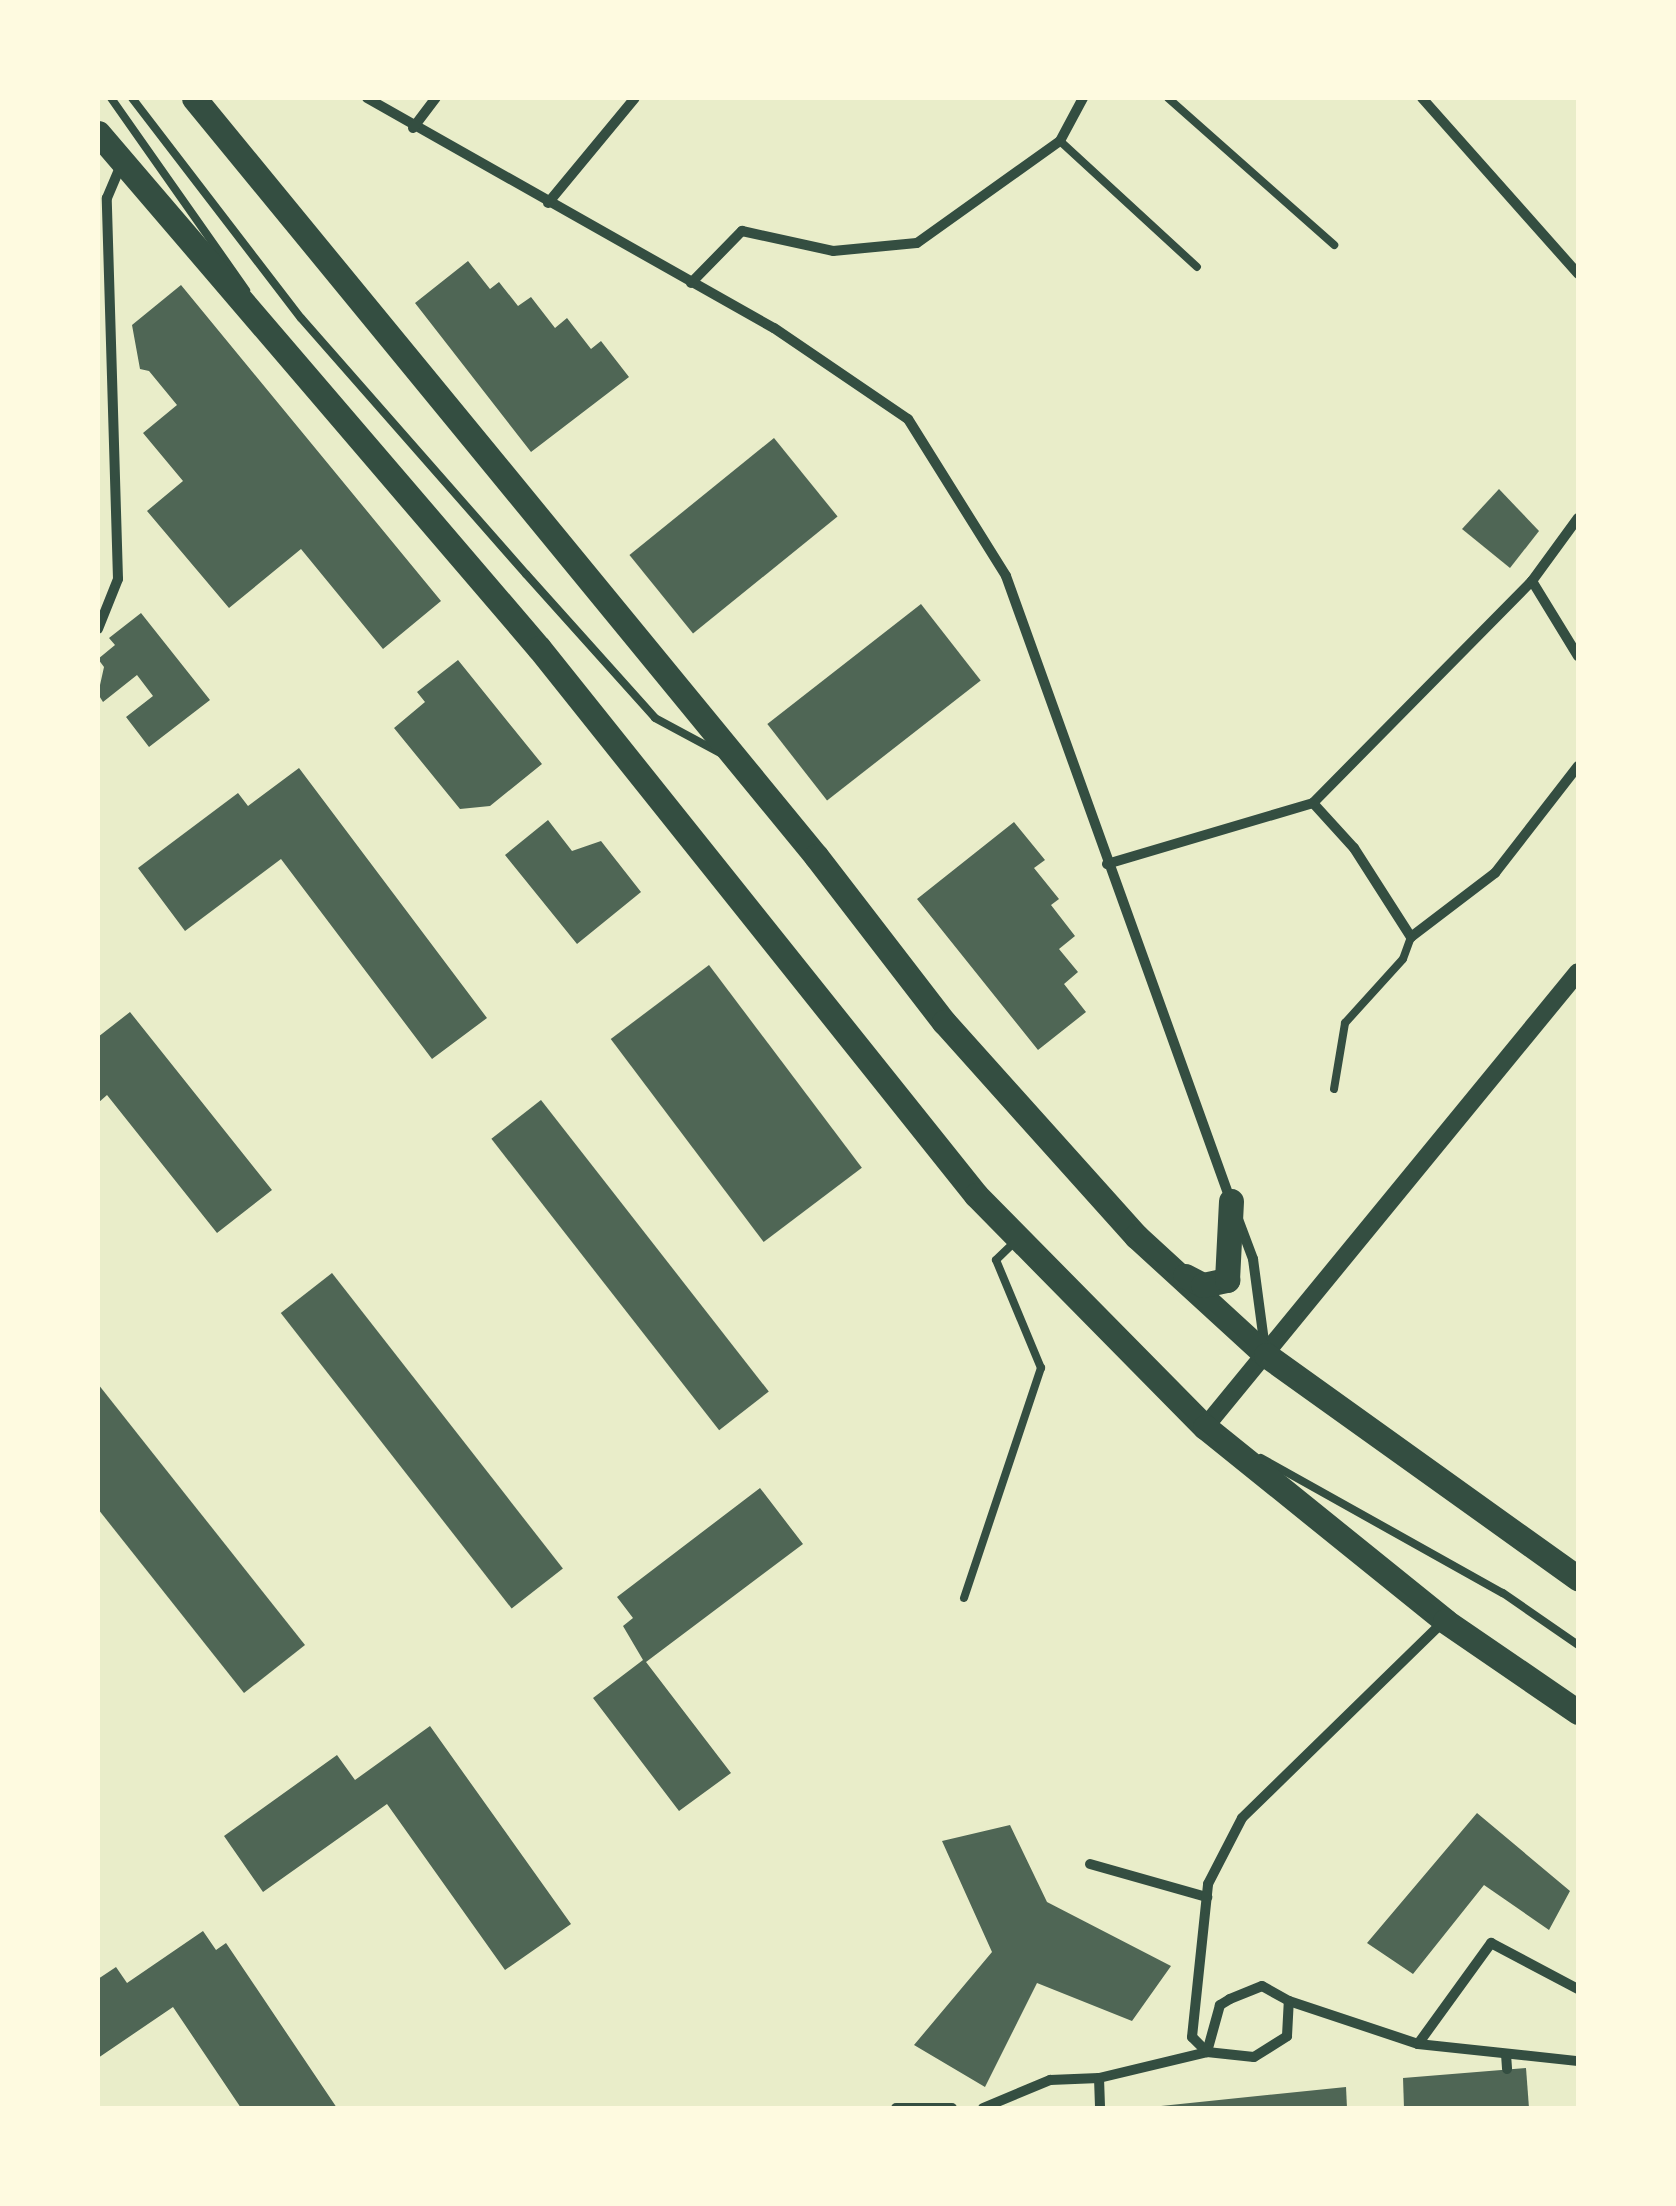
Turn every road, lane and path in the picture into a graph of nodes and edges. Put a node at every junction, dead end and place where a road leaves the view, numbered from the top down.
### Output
1 (110, 98) edge
2 (132, 98) edge
3 (194, 98) edge
4 (366, 98) edge
5 (436, 98) edge
6 (635, 98) edge
7 (1083, 98) edge
8 (1168, 98) edge
9 (1422, 98) edge
10 (413, 128) junction
11 (98, 133) edge
12 (1060, 141) junction
13 (122, 163) junction
14 (548, 203) junction
15 (1334, 245) dead end
16 (1197, 268) dead end
17 (1578, 274) edge
18 (691, 283) junction
19 (273, 338) junction
20 (1578, 518) edge
21 (1532, 581) junction
22 (98, 629) edge
23 (1578, 656) edge
24 (742, 765) junction
25 (1578, 766) edge
26 (1313, 804) junction
27 (1107, 864) junction
28 (1411, 937) junction
29 (1578, 972) edge
30 (1334, 1089) dead end
31 (1231, 1201) junction
32 (1020, 1237) junction
33 (1174, 1271) junction
34 (1266, 1355) junction
35 (1205, 1427) junction
36 (1578, 1578) edge
37 (964, 1598) dead end
38 (1445, 1620) junction
39 (1578, 1645) edge
40 (1578, 1712) edge
41 (1090, 1864) dead end
42 (1207, 1897) junction
43 (1578, 1989) edge
44 (1289, 2000) junction
45 (1418, 2044) junction
46 (1207, 2052) junction
47 (1506, 2054) junction
48 (1578, 2061) edge
49 (1507, 2069) dead end
50 (1099, 2078) junction
51 (896, 2108) edge
52 (952, 2108) edge
53 (983, 2108) edge
54 (1100, 2108) edge

1 - 19 lane
2 - 24 lane
3 - 24 main road
4 - 10 street
5 - 10 street
6 - 14 street
7 - 12 street
8 - 15 lane
9 - 17 street
10 - 14 street
11 - 13 main road
12 - 16 lane
12 - 18 street
13 - 19 main road
13 - 22 street
14 - 18 street
18 - 27 street
19 - 32 main road
20 - 21 street
21 - 23 street
21 - 26 street
24 - 33 main road
25 - 28 street
26 - 27 street
26 - 28 street
27 - 31 street
28 - 30 lane
29 - 34 street
31 - 33 main road
31 - 34 street
32 - 35 main road
32 - 37 lane
33 - 34 main road
34 - 35 street
34 - 36 main road
35 - 38 main road
35 - 39 lane
38 - 40 main road
38 - 42 street
41 - 42 street
42 - 46 street
43 - 45 street
44 - 45 street
44 - 46 street
44 - 46 street
45 - 47 street
46 - 50 street
47 - 48 street
47 - 49 street
50 - 53 street
50 - 54 street
51 - 52 street

